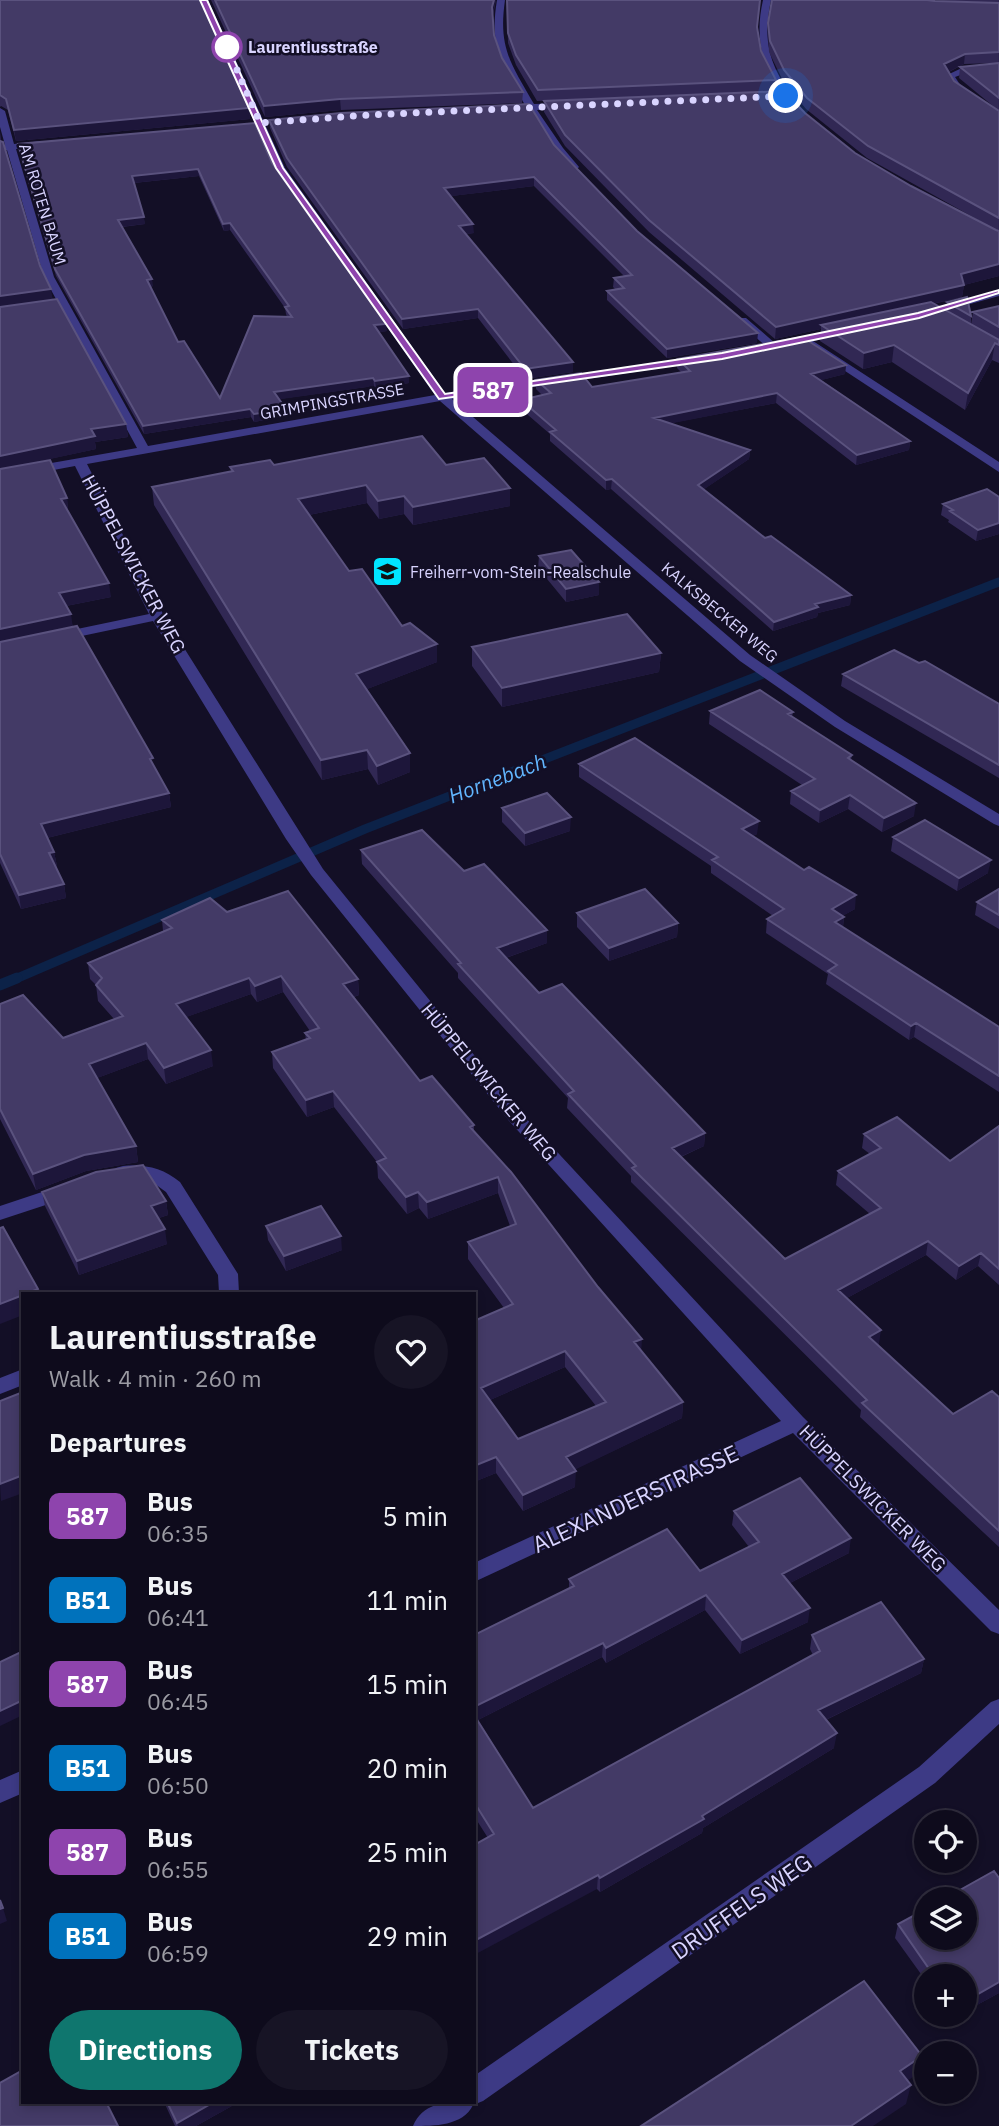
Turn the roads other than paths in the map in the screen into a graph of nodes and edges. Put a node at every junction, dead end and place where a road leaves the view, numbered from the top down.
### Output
1 (204, 0) edge
2 (501, 0) edge
3 (767, 0) edge
4 (999, 68) edge
5 (786, 96) junction
6 (773, 97) edge
7 (571, 105) edge
8 (531, 107) junction
9 (504, 108) edge
10 (0, 111) edge
11 (800, 113) edge
12 (999, 117) edge
13 (273, 121) edge
14 (260, 123) junction
15 (246, 124) edge
16 (48, 143) edge
17 (4, 147) edge
18 (584, 177) edge
19 (999, 293) edge
20 (63, 305) junction
21 (51, 307) edge
22 (732, 312) edge
23 (930, 312) junction
24 (909, 318) edge
25 (942, 319) edge
26 (853, 330) edge
27 (805, 340) junction
28 (708, 358) edge
29 (442, 397) junction
30 (145, 451) junction
31 (80, 463) junction
32 (999, 468) edge
33 (0, 476) edge
34 (157, 616) junction
35 (42, 641) edge
36 (999, 821) edge
37 (103, 1178) edge
38 (78, 1186) edge
39 (0, 1213) edge
40 (229, 1292) edge
41 (21, 1378) edge
42 (0, 1386) edge
43 (796, 1423) junction
44 (476, 1572) edge
45 (999, 1624) edge
46 (999, 1709) edge
47 (21, 1782) edge
48 (0, 1792) edge
49 (476, 2091) edge
50 (458, 2104) edge
51 (426, 2126) edge

1 - 14 street
2 - 8 street
3 - 5 street
4 - 12 street
5 - 6 street
5 - 11 street
7 - 8 street
8 - 9 street
8 - 18 street
10 - 17 street, AM ROTEN BAUM
13 - 14 street
14 - 15 street
14 - 29 street
16 - 17 street
17 - 20 street, AM ROTEN BAUM
19 - 23 street
20 - 21 street
20 - 30 street, AM ROTEN BAUM
22 - 27 street
23 - 24 street
23 - 25 street
26 - 27 street
27 - 32 street
28 - 29 street, GRIMPINGSTRASSE
29 - 30 street, GRIMPINGSTRASSE
29 - 36 street, KALKSBECKER WEG
30 - 31 street, GRIMPINGSTRASSE
31 - 33 street, GRIMPINGSTRASSE
31 - 34 street, HÜPPELSWICKER WEG
34 - 35 street
34 - 43 street, HÜPPELSWICKER WEG
37 - 40 street
38 - 39 street
41 - 42 street
43 - 44 street, ALEXANDERSTRASSE
43 - 45 street, HÜPPELSWICKER WEG
46 - 49 street, DRUFFELS WEG
47 - 48 street
50 - 51 street

